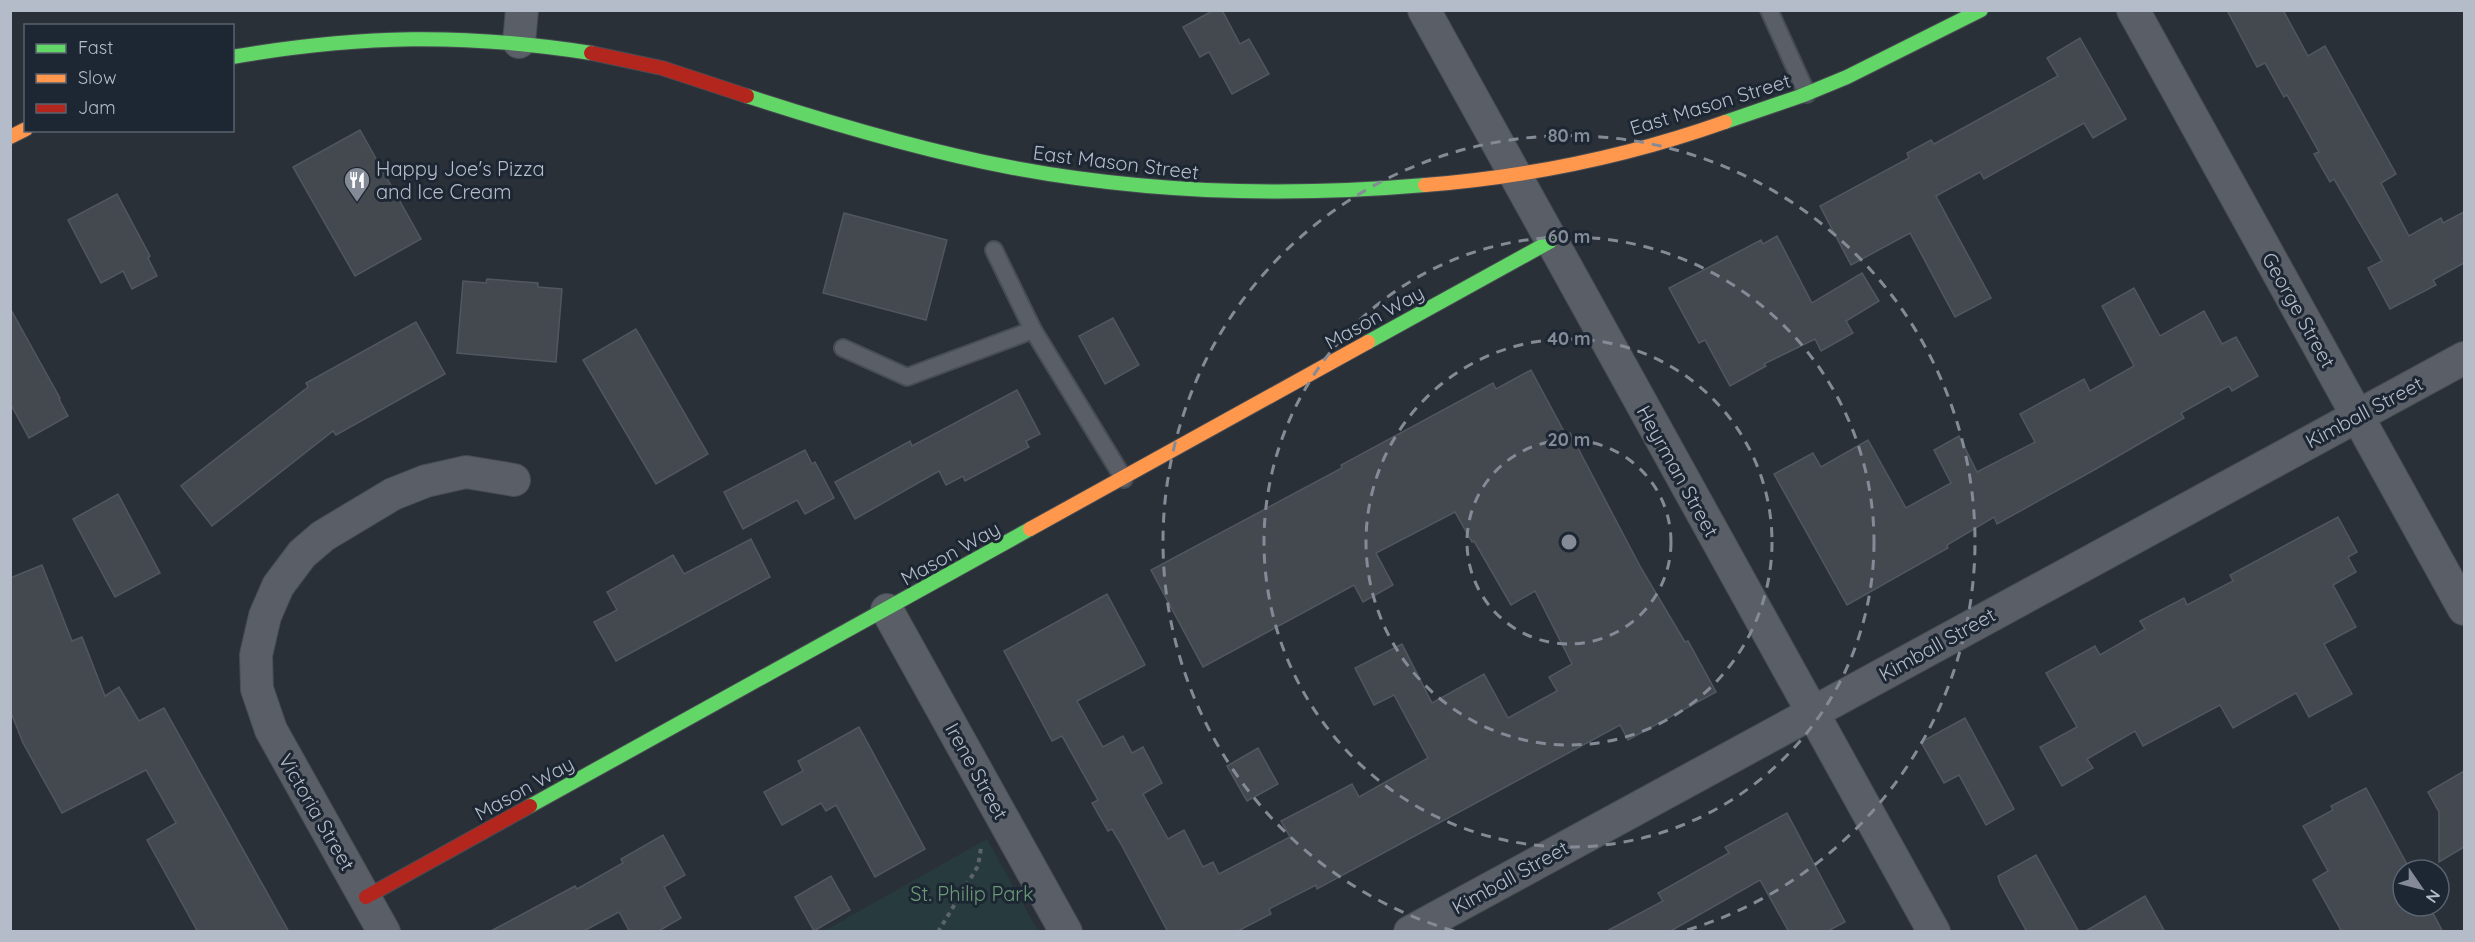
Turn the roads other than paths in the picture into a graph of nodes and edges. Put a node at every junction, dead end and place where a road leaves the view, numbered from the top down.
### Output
1 (522, 10) edge
2 (1424, 10) edge
3 (1769, 10) edge
4 (1981, 10) edge
5 (2133, 10) edge
6 (519, 42) junction
7 (234, 57) edge
8 (1807, 94) junction
9 (24, 130) edge
10 (10, 137) edge
11 (1514, 176) junction
12 (1551, 242) junction
13 (994, 250) dead end
14 (1033, 330) junction
15 (843, 348) dead end
16 (2464, 358) edge
17 (2357, 416) junction
18 (1124, 479) junction
19 (514, 480) dead end
20 (2464, 609) edge
21 (887, 610) junction
22 (1812, 712) junction
23 (366, 897) junction
24 (384, 932) edge
25 (1066, 932) edge
26 (1410, 932) edge
27 (1934, 932) edge

1 - 6 street
2 - 11 street, Heyrman Street
3 - 8 lane
4 - 8 main road, East Mason Street
5 - 17 street, George Street
6 - 7 main road, East Mason Street
6 - 11 main road, East Mason Street
8 - 11 main road, East Mason Street
9 - 10 main road
11 - 12 street, Heyrman Street
12 - 18 main road, Mason Way
12 - 22 street, Heyrman Street
13 - 14 lane
14 - 15 lane
14 - 18 lane
16 - 17 street, Kimball Street
17 - 20 street, George Street
17 - 22 street, Kimball Street
18 - 21 main road, Mason Way
19 - 23 street, Victoria Street
21 - 23 main road, Mason Way
21 - 25 street, Irene Street
22 - 26 street, Kimball Street
22 - 27 street, Heyrman Street
23 - 24 street, Victoria Street

